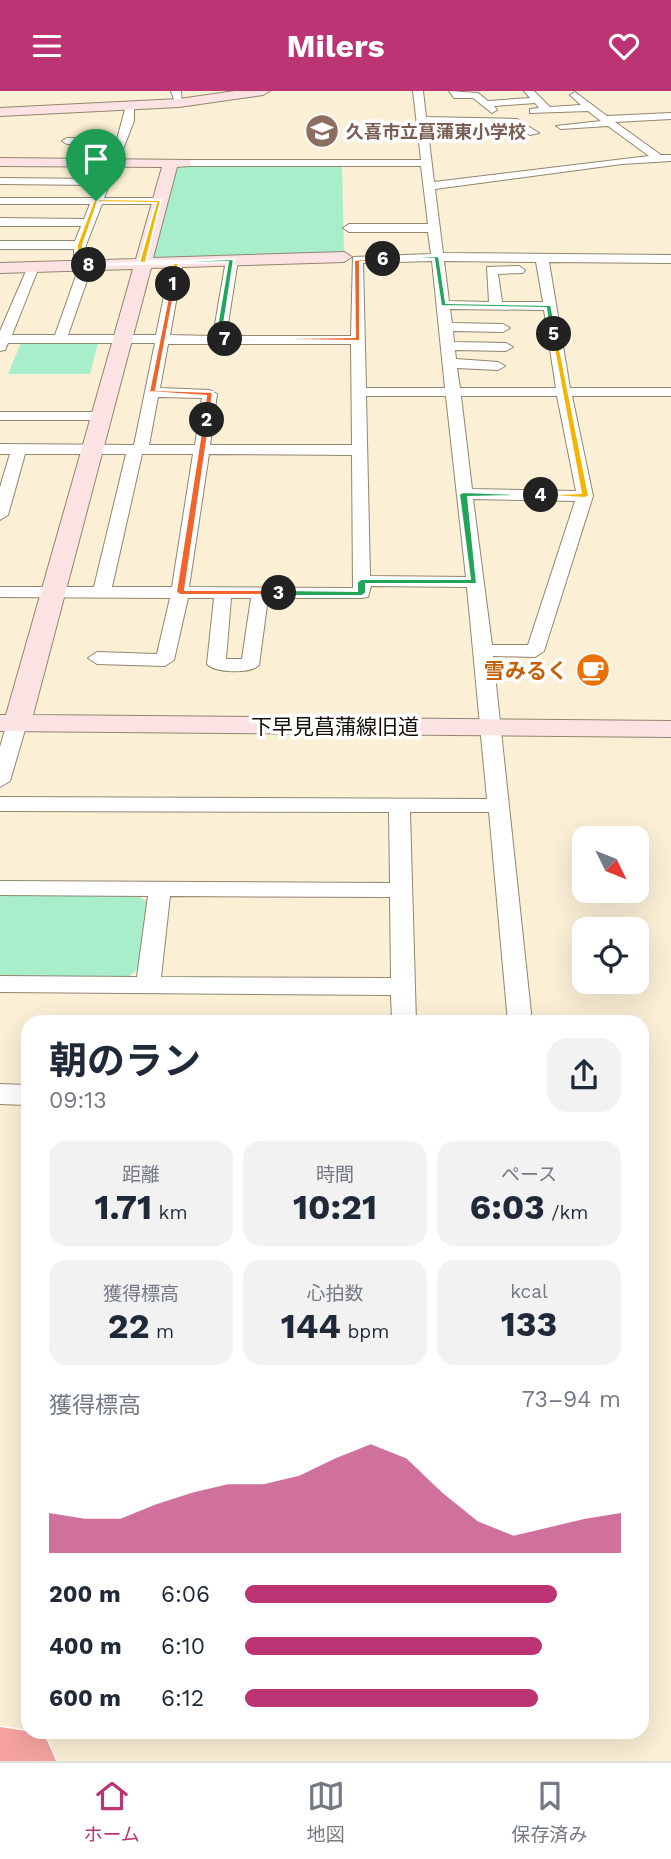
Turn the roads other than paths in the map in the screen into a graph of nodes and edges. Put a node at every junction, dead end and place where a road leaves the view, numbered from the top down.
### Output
1 (263, 91) edge
2 (418, 91) edge
3 (454, 91) edge
4 (529, 91) edge
5 (575, 95) dead end
6 (177, 97) edge
7 (538, 100) junction
8 (131, 106) junction
9 (590, 108) junction
10 (547, 110) junction
11 (0, 113) edge
12 (512, 113) dead end
13 (671, 116) edge
14 (422, 120) junction
15 (607, 121) junction
16 (561, 126) dead end
17 (534, 132) dead end
18 (67, 141) dead end
19 (121, 142) junction
20 (658, 158) junction
21 (671, 158) edge
22 (0, 162) edge
23 (113, 163) junction
24 (178, 163) junction
25 (428, 163) junction
26 (0, 181) edge
27 (104, 182) junction
28 (431, 185) junction
29 (0, 201) edge
30 (96, 201) junction
31 (159, 201) junction
32 (0, 222) edge
33 (87, 223) junction
34 (349, 228) dead end
35 (434, 228) junction
36 (0, 245) edge
37 (80, 245) junction
38 (344, 257) dead end
39 (436, 257) junction
40 (671, 259) edge
41 (232, 260) junction
42 (177, 262) junction
43 (142, 263) junction
44 (543, 264) junction
45 (80, 265) junction
46 (33, 267) junction
47 (0, 268) edge
48 (443, 305) junction
49 (496, 305) junction
50 (549, 306) junction
51 (445, 327) junction
52 (503, 328) dead end
53 (60, 339) junction
54 (122, 339) junction
55 (163, 339) junction
56 (219, 339) junction
57 (358, 339) junction
58 (1, 342) edge
59 (447, 347) junction
60 (506, 347) dead end
61 (448, 363) junction
62 (498, 366) dead end
63 (358, 391) junction
64 (152, 392) junction
65 (451, 392) junction
66 (671, 392) edge
67 (564, 393) junction
68 (0, 416) edge
69 (101, 416) junction
70 (0, 449) edge
71 (19, 449) junction
72 (92, 449) junction
73 (138, 449) junction
74 (203, 450) junction
75 (359, 450) junction
76 (463, 494) junction
77 (585, 496) junction
78 (0, 515) edge
79 (361, 582) junction
80 (474, 582) junction
81 (0, 591) edge
82 (54, 592) junction
83 (102, 592) junction
84 (180, 592) junction
85 (223, 593) junction
86 (260, 593) junction
87 (483, 650) junction
88 (97, 658) dead end
89 (8, 723) edge
90 (490, 727) junction
91 (671, 729) edge
92 (0, 781) edge
93 (0, 804) edge
94 (399, 806) junction
95 (498, 806) junction
96 (0, 888) edge
97 (160, 889) junction
98 (399, 890) junction
99 (0, 984) edge
100 (148, 985) junction
101 (402, 987) junction
102 (404, 1015) edge
103 (519, 1015) edge
104 (0, 1094) edge
105 (21, 1095) edge
106 (0, 1757) edge
107 (26, 1761) edge

1 - 6 street
2 - 14 street
3 - 7 street
4 - 7 street
5 - 9 street
6 - 8 street
7 - 10 street
8 - 11 street
8 - 19 street
9 - 10 street
9 - 15 street
10 - 12 street
13 - 15 street
14 - 17 street
14 - 25 street
15 - 16 street
15 - 20 street
18 - 19 street
19 - 23 street
20 - 21 street
20 - 28 street
22 - 23 street
23 - 24 street
23 - 27 street
24 - 25 street
24 - 31 street
25 - 28 street
26 - 27 street
27 - 30 street
28 - 35 street
29 - 30 street
30 - 31 street
30 - 33 street
31 - 43 street
32 - 33 street
33 - 37 street
34 - 35 street
35 - 39 street
36 - 37 street
37 - 45 street
38 - 41 street
39 - 44 street
39 - 48 street
39 - 57 street
40 - 44 street
41 - 42 street
41 - 56 street
42 - 43 street
42 - 55 street
43 - 45 street
43 - 54 street
44 - 49 street
44 - 50 street
45 - 46 street
45 - 53 street
46 - 47 street
46 - 58 street
48 - 49 street
48 - 51 street
49 - 50 street
50 - 67 street
51 - 52 street
51 - 59 street
53 - 54 street
53 - 58 street
54 - 55 street
54 - 69 street
55 - 56 street
55 - 64 street
56 - 57 street
57 - 63 street
59 - 60 street
59 - 61 street
61 - 62 street
61 - 65 street
63 - 65 street
63 - 75 street
64 - 73 street
64 - 74 street
65 - 67 street
65 - 76 street
66 - 67 street
67 - 77 street
68 - 69 street
69 - 72 street
70 - 71 street
71 - 72 street
71 - 78 street
72 - 73 street
72 - 82 street
73 - 74 street
73 - 83 street
74 - 75 street
74 - 84 street
75 - 79 street
76 - 77 street
76 - 80 street
77 - 87 street
79 - 80 street
79 - 86 street
80 - 87 street
81 - 82 street
82 - 83 street
82 - 89 street
83 - 84 street
84 - 85 street
84 - 88 street
85 - 86 street
85 - 86 street
87 - 90 street
89 - 90 street, 下早見菖蒲線旧道
89 - 92 street
90 - 91 street, 下早見菖蒲線旧道
90 - 95 street
93 - 94 street
94 - 95 street
94 - 98 street
95 - 103 street
96 - 97 street
97 - 98 street
97 - 100 street
98 - 101 street
99 - 100 street
100 - 101 street
101 - 102 street
104 - 105 street
106 - 107 highway

